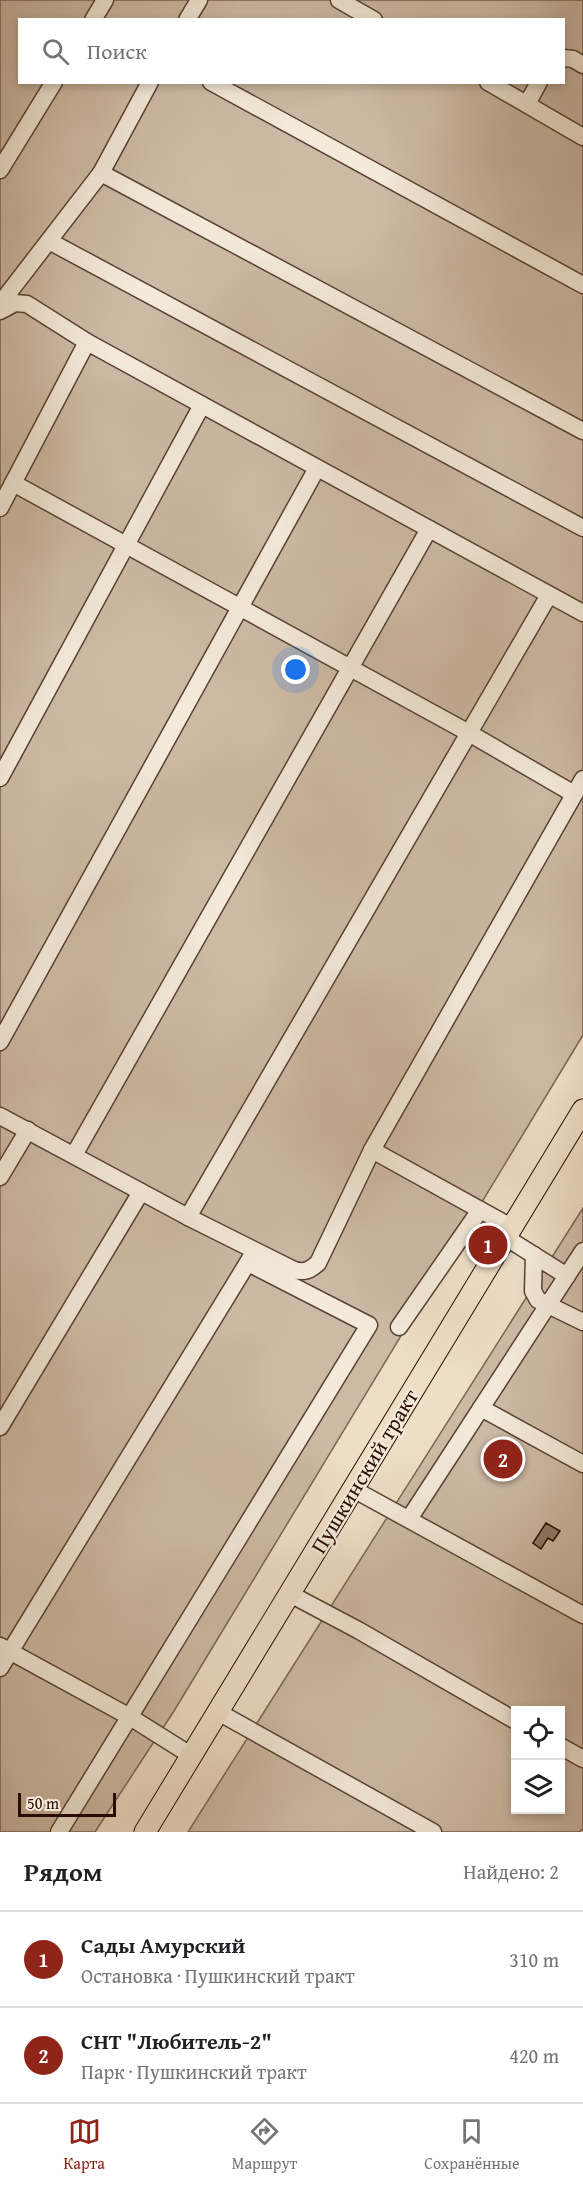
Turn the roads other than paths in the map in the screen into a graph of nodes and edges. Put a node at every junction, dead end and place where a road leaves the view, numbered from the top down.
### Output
1 (105, 0) edge
2 (199, 0) edge
3 (339, 0) edge
4 (94, 18) edge
5 (188, 18) edge
6 (370, 18) edge
7 (565, 58) edge
8 (583, 65) edge
9 (53, 84) edge
10 (149, 84) edge
11 (215, 84) edge
12 (492, 84) edge
13 (538, 84) edge
14 (527, 104) junction
15 (583, 137) edge
16 (0, 170) edge
17 (101, 173) junction
18 (49, 241) junction
19 (583, 285) edge
20 (0, 303) edge
21 (0, 310) edge
22 (87, 342) junction
23 (201, 405) junction
24 (583, 431) edge
25 (317, 468) junction
26 (13, 483) junction
27 (0, 508) edge
28 (583, 528) edge
29 (429, 530) junction
30 (126, 544) junction
31 (549, 595) junction
32 (240, 608) junction
33 (583, 613) edge
34 (350, 669) junction
35 (469, 733) junction
36 (0, 778) edge
37 (583, 779) edge
38 (576, 800) edge
39 (0, 1042) edge
40 (583, 1110) edge
41 (0, 1116) edge
42 (28, 1130) junction
43 (372, 1150) junction
44 (74, 1155) junction
45 (0, 1177) edge
46 (141, 1192) junction
47 (480, 1210) junction
48 (188, 1217) junction
49 (508, 1232) junction
50 (583, 1251) edge
51 (534, 1255) junction
52 (251, 1257) junction
53 (567, 1276) junction
54 (549, 1304) junction
55 (583, 1322) edge
56 (399, 1327) dead end
57 (481, 1408) junction
58 (0, 1426) edge
59 (583, 1464) edge
60 (352, 1489) junction
61 (410, 1519) junction
62 (290, 1594) junction
63 (583, 1615) edge
64 (5, 1648) edge
65 (0, 1668) edge
66 (218, 1712) junction
67 (130, 1717) junction
68 (511, 1718) edge
69 (565, 1748) edge
70 (192, 1756) junction
71 (583, 1759) edge
72 (59, 1832) edge
73 (145, 1832) edge
74 (433, 1832) edge

1 - 4 lane
2 - 5 lane
3 - 6 lane
7 - 8 lane
9 - 16 lane
10 - 17 lane
11 - 19 lane
12 - 14 lane
13 - 14 lane
14 - 15 lane
17 - 18 lane
17 - 24 lane
18 - 20 lane
18 - 28 lane
21 - 22 lane
22 - 23 lane
22 - 26 lane
23 - 25 lane
23 - 30 lane
25 - 29 lane
25 - 32 lane
26 - 27 lane
26 - 30 lane
29 - 31 lane
29 - 34 lane
30 - 32 lane
30 - 36 lane
31 - 33 lane
31 - 35 lane
32 - 34 lane
32 - 39 lane
34 - 35 lane
34 - 44 lane
35 - 38 lane
35 - 48 lane
37 - 38 lane
38 - 43 lane
40 - 49 main road, Пушкинский тракт
41 - 42 lane
42 - 44 lane
42 - 45 lane
43 - 47 lane
43 - 52 lane
44 - 46 lane
46 - 48 lane
46 - 58 lane
47 - 49 lane
47 - 56 lane
48 - 52 lane
49 - 51 lane
49 - 60 main road, Пушкинский тракт
50 - 53 lane
51 - 53 lane
51 - 54 lane
52 - 64 lane
52 - 67 lane
53 - 54 lane
54 - 55 lane
54 - 57 lane
57 - 59 lane
57 - 61 lane
60 - 61 lane
60 - 62 main road, Пушкинский тракт
61 - 63 lane
62 - 66 main road, Пушкинский тракт
62 - 68 lane
64 - 65 lane
64 - 67 lane
66 - 70 main road, Пушкинский тракт
66 - 74 lane
67 - 70 lane
67 - 72 lane
69 - 71 lane
70 - 73 main road, Пушкинский тракт

